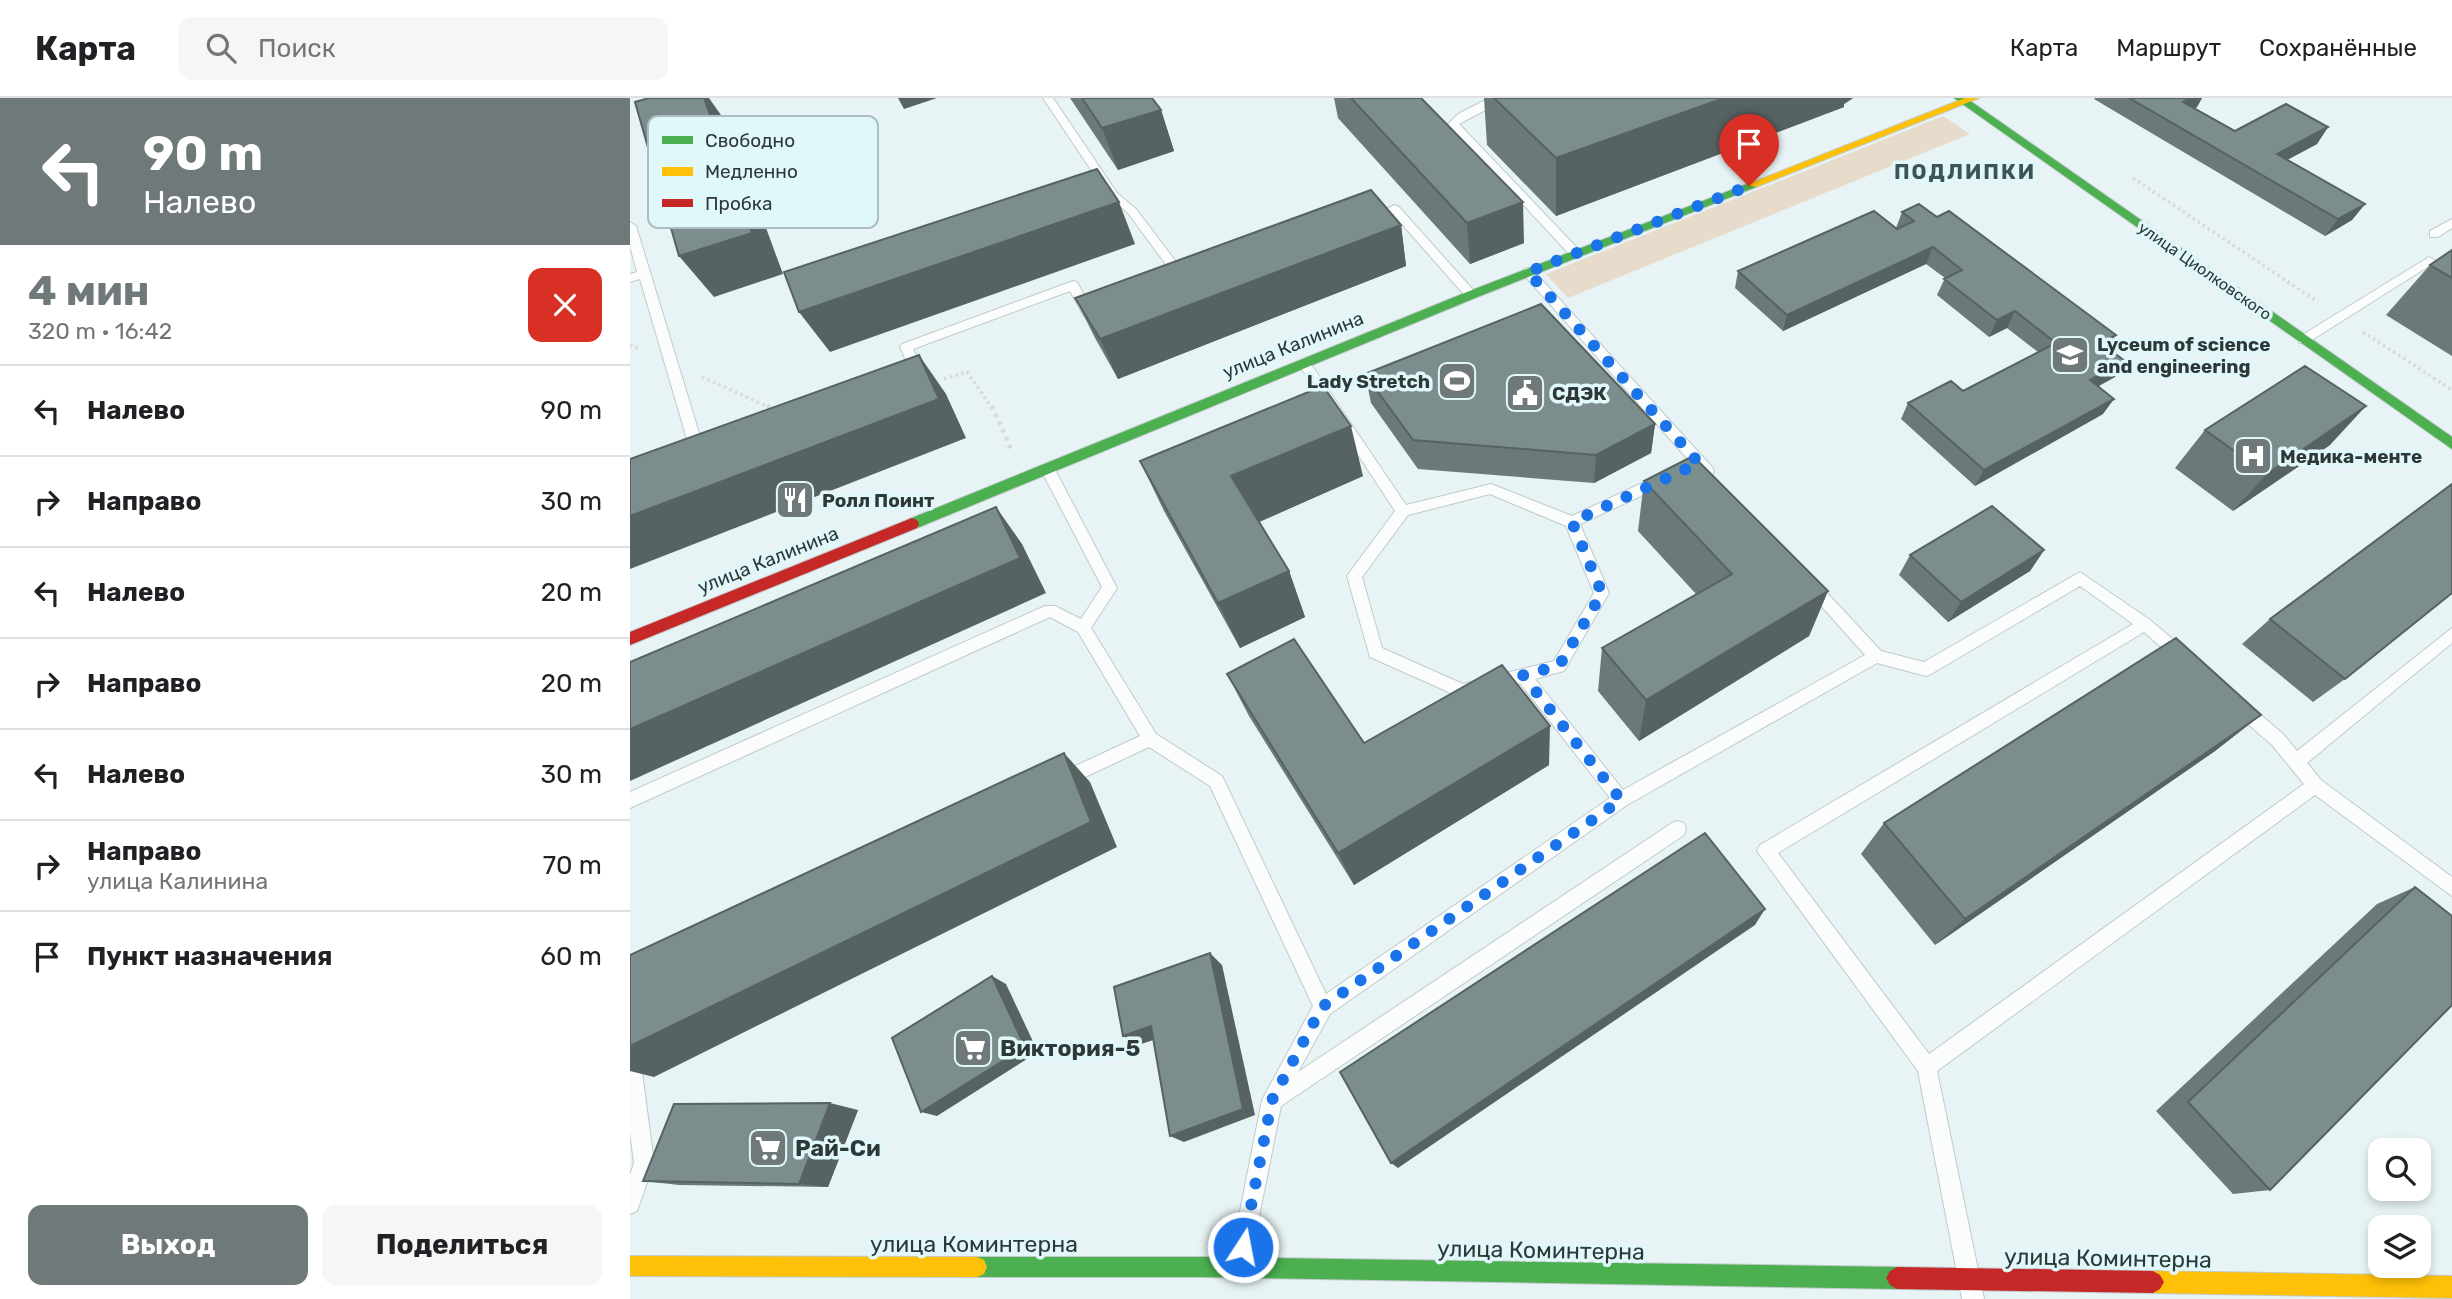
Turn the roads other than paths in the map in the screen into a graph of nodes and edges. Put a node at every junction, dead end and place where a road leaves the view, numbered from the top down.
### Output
1 (1048, 98) edge
2 (1495, 98) edge
3 (1966, 99) edge
4 (1356, 223) edge
5 (2452, 223) edge
6 (630, 226) edge
7 (2434, 234) dead end
8 (1576, 254) junction
9 (1528, 272) junction
10 (644, 274) junction
11 (2452, 275) edge
12 (630, 278) edge
13 (1188, 286) edge
14 (1471, 295) junction
15 (1105, 317) edge
16 (2303, 340) junction
17 (1304, 363) junction
18 (918, 388) edge
19 (2452, 444) edge
20 (702, 468) edge
21 (1047, 468) junction
22 (1687, 468) junction
23 (1718, 483) edge
24 (1403, 511) junction
25 (1572, 522) junction
26 (1802, 575) edge
27 (2145, 624) junction
28 (1083, 628) junction
29 (2452, 635) edge
30 (630, 639) edge
31 (1876, 656) junction
32 (2196, 669) edge
33 (1523, 675) junction
34 (2227, 695) edge
35 (1150, 740) junction
36 (2296, 761) junction
37 (1052, 785) edge
38 (2315, 785) junction
39 (630, 800) edge
40 (1621, 800) junction
41 (1678, 830) dead end
42 (2452, 888) edge
43 (1322, 1007) junction
44 (630, 1057) edge
45 (1927, 1068) junction
46 (1272, 1100) junction
47 (630, 1204) edge
48 (630, 1266) edge
49 (1239, 1268) junction
50 (2452, 1287) edge
51 (1971, 1289) edge

1 - 13 lane
2 - 8 lane
3 - 8 street, улица Калинина
3 - 16 street, улица Циолковского
4 - 14 lane
5 - 7 lane
6 - 10 lane
8 - 9 street, улица Калинина
9 - 14 street, улица Калинина
9 - 22 lane
10 - 12 lane
10 - 20 lane
11 - 16 lane
14 - 17 street, улица Калинина
15 - 18 lane
16 - 19 street, улица Циолковского
17 - 21 street, улица Калинина
17 - 24 lane
21 - 28 lane
21 - 30 street, улица Калинина
22 - 23 lane
22 - 25 lane
24 - 25 lane
24 - 33 lane
25 - 33 lane
26 - 31 lane
27 - 31 lane
27 - 32 lane
27 - 45 lane
28 - 35 lane
28 - 39 lane
29 - 36 lane
31 - 40 lane
33 - 40 lane
34 - 36 lane
35 - 37 lane
35 - 43 lane
36 - 38 lane
38 - 42 lane
38 - 45 lane
40 - 43 lane
41 - 46 lane
43 - 46 lane
44 - 47 lane
45 - 51 lane
46 - 49 lane
48 - 49 street, улица Коминтерна
49 - 51 street, улица Коминтерна
50 - 51 street, улица Коминтерна

